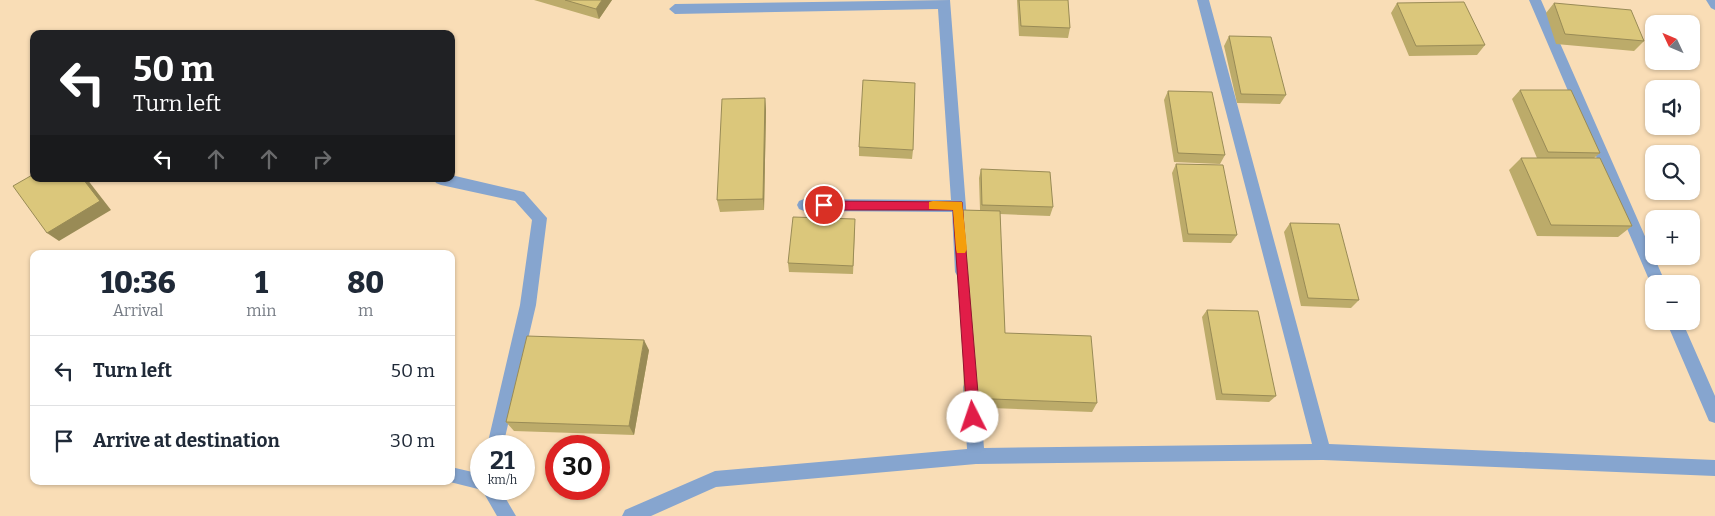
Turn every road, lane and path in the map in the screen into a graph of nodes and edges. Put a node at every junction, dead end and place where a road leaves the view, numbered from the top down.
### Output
1 (1202, 0) edge
2 (1535, 0) edge
3 (1712, 0) edge
4 (944, 2) edge
5 (1715, 5) edge
6 (675, 8) dead end
7 (455, 182) edge
8 (804, 205) dead end
9 (958, 206) junction
10 (1654, 275) edge
11 (964, 282) edge
12 (1678, 330) edge
13 (970, 369) edge
14 (1715, 415) edge
15 (498, 435) edge
16 (1323, 452) junction
17 (976, 456) junction
18 (1715, 468) edge
19 (455, 476) edge
20 (470, 479) edge
21 (497, 500) edge
22 (507, 516) edge
23 (631, 516) edge

1 - 16 street
2 - 10 street
3 - 5 street
4 - 6 street
4 - 9 street
7 - 15 street
8 - 9 street
9 - 11 street
12 - 14 street
13 - 17 street
16 - 17 street
16 - 18 street
17 - 23 street
19 - 20 street
21 - 22 street

